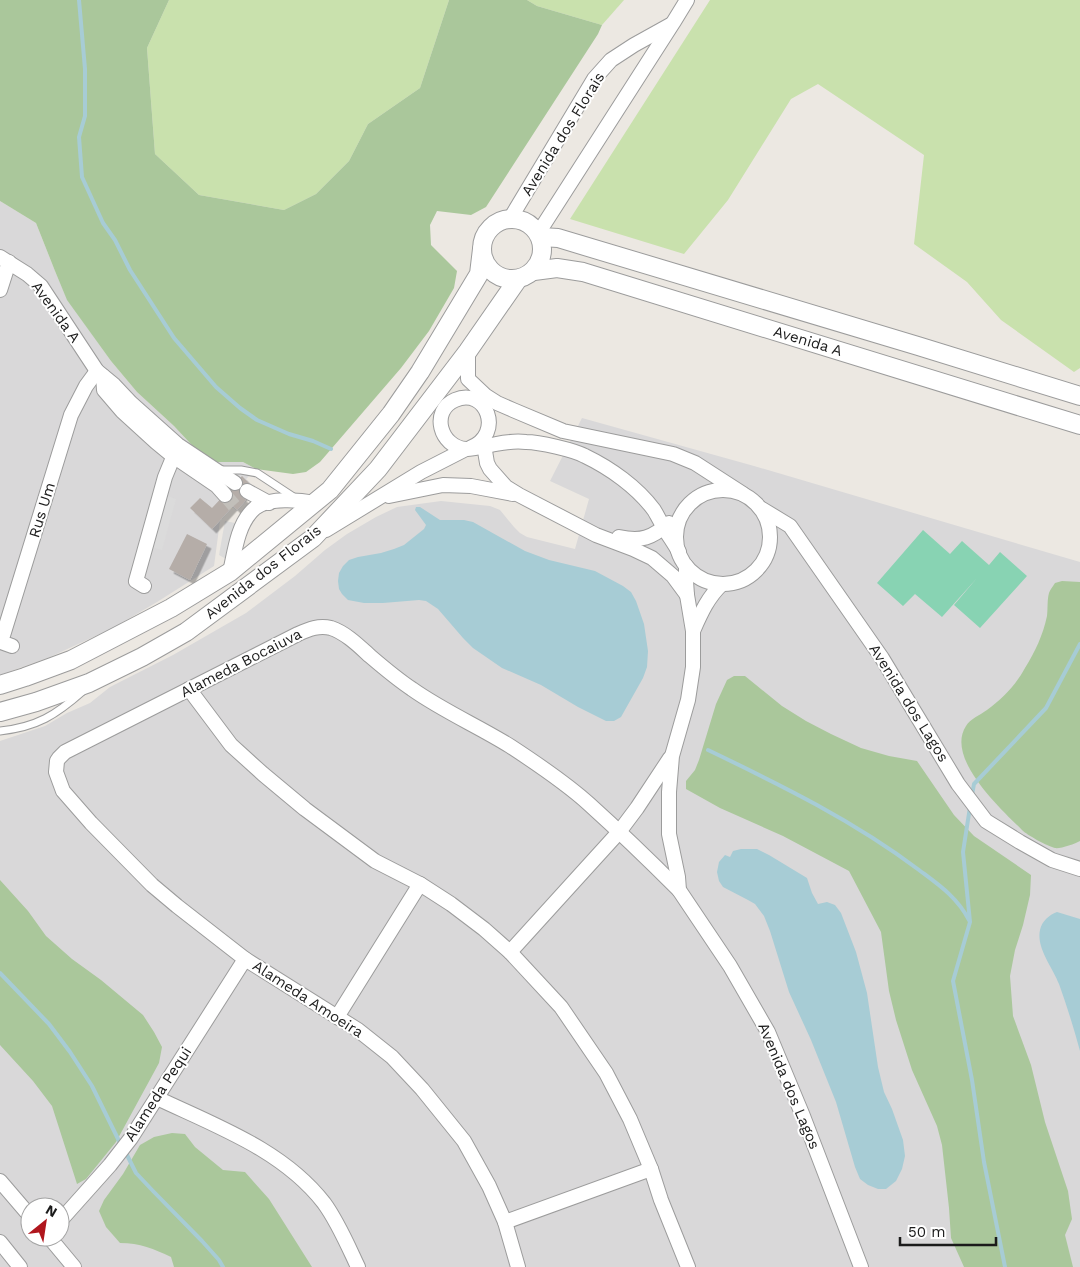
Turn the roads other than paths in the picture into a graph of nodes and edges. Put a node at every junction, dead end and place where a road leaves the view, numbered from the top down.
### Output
1 (687, 0) edge
2 (673, 23) junction
3 (510, 219) junction
4 (540, 234) junction
5 (482, 249) junction
6 (4, 260) edge
7 (534, 271) junction
8 (518, 279) junction
9 (0, 290) edge
10 (468, 351) junction
11 (104, 377) junction
12 (468, 379) junction
13 (1080, 396) edge
14 (477, 401) junction
15 (497, 403) junction
16 (1080, 425) edge
17 (563, 431) junction
18 (484, 443) junction
19 (554, 447) junction
20 (468, 449) junction
21 (176, 450) junction
22 (487, 463) junction
23 (228, 484) junction
24 (471, 486) junction
25 (743, 494) junction
26 (519, 495) junction
27 (297, 500) junction
28 (269, 503) junction
29 (316, 503) junction
30 (762, 509) junction
31 (683, 512) junction
32 (351, 515) junction
33 (664, 528) junction
34 (596, 535) junction
35 (313, 538) junction
36 (679, 552) junction
37 (686, 566) junction
38 (230, 572) junction
39 (722, 584) junction
40 (144, 586) dead end
41 (687, 595) junction
42 (171, 608) junction
43 (693, 631) junction
44 (186, 632) junction
45 (12, 646) dead end
46 (97, 679) junction
47 (0, 685) edge
48 (189, 689) junction
49 (0, 712) edge
50 (0, 731) edge
51 (672, 756) junction
52 (56, 765) joint
53 (619, 832) junction
54 (1080, 869) edge
55 (420, 884) junction
56 (679, 890) junction
57 (510, 952) junction
58 (245, 959) junction
59 (337, 1018) junction
60 (157, 1098) junction
61 (651, 1169) junction
62 (0, 1181) edge
63 (20, 1204) edge
64 (70, 1210) edge
65 (505, 1222) junction
66 (0, 1242) edge
67 (57, 1247) edge
68 (20, 1267) edge
69 (74, 1267) edge
70 (358, 1267) edge
71 (518, 1267) edge
72 (688, 1267) edge
73 (861, 1267) edge

1 - 2 street, Avenida dos Florais
2 - 3 street, Avenida dos Florais
2 - 4 street, Avenida dos Florais
3 - 4 street
3 - 5 street, Avenida dos Florais
4 - 7 street, Avenida dos Florais
4 - 13 street, Avenida A
5 - 8 street
5 - 29 street, Avenida dos Florais
6 - 9 street
6 - 11 street, Avenida A
7 - 8 street, Avenida dos Florais
7 - 16 street, Avenida A
8 - 10 street, Avenida dos Florais
10 - 12 street
10 - 35 street, Avenida dos Florais
11 - 21 street
11 - 21 street, Avenida A
11 - 45 street, Rus Um
12 - 14 street
12 - 15 street, Avenida dos Lagos
14 - 15 street
14 - 18 street
14 - 20 street
15 - 17 street, Avenida dos Lagos
17 - 19 street
17 - 25 street, Avenida dos Lagos
18 - 19 street
18 - 20 street
18 - 22 street
19 - 33 street
20 - 32 street
21 - 23 street
21 - 40 street
22 - 24 street
22 - 26 street
23 - 27 lane
23 - 28 street
24 - 26 street
24 - 32 street
25 - 30 street, Avenida dos Lagos
25 - 31 street
26 - 34 street
27 - 28 street
27 - 29 street
28 - 38 street
29 - 38 street, Avenida dos Florais
30 - 39 street
30 - 54 street, Avenida dos Lagos
31 - 33 street
31 - 36 street, Avenida dos Lagos
32 - 35 street
33 - 34 street
33 - 36 street
34 - 41 street
35 - 44 street, Avenida dos Florais
36 - 37 street, Avenida dos Lagos
37 - 39 street, Avenida dos Lagos
37 - 41 street, Avenida dos Lagos
38 - 42 street, Avenida dos Florais
39 - 43 street, Avenida dos Lagos
41 - 43 street, Avenida dos Lagos
42 - 44 street
42 - 47 street, Avenida dos Florais
43 - 51 street, Avenida dos Lagos
44 - 46 street, Avenida dos Florais
46 - 49 street, Avenida dos Florais
46 - 50 lane
48 - 52 street, Alameda Bocaiuva
48 - 53 street, Alameda Bocaiuva
48 - 55 street
51 - 53 street
51 - 56 street, Avenida dos Lagos
52 - 58 street, Alameda Amoeira
53 - 56 street, Avenida dos Lagos
53 - 57 street
55 - 57 street
55 - 59 street
56 - 73 street, Avenida dos Lagos
57 - 61 street
58 - 59 street, Alameda Amoeira
58 - 60 street, Alameda Pequi
59 - 65 street, Alameda Amoeira
60 - 64 street, Alameda Pequi
60 - 70 street
61 - 65 street
61 - 72 street
62 - 63 street
65 - 71 street, Alameda Amoeira
66 - 68 street
67 - 69 street

